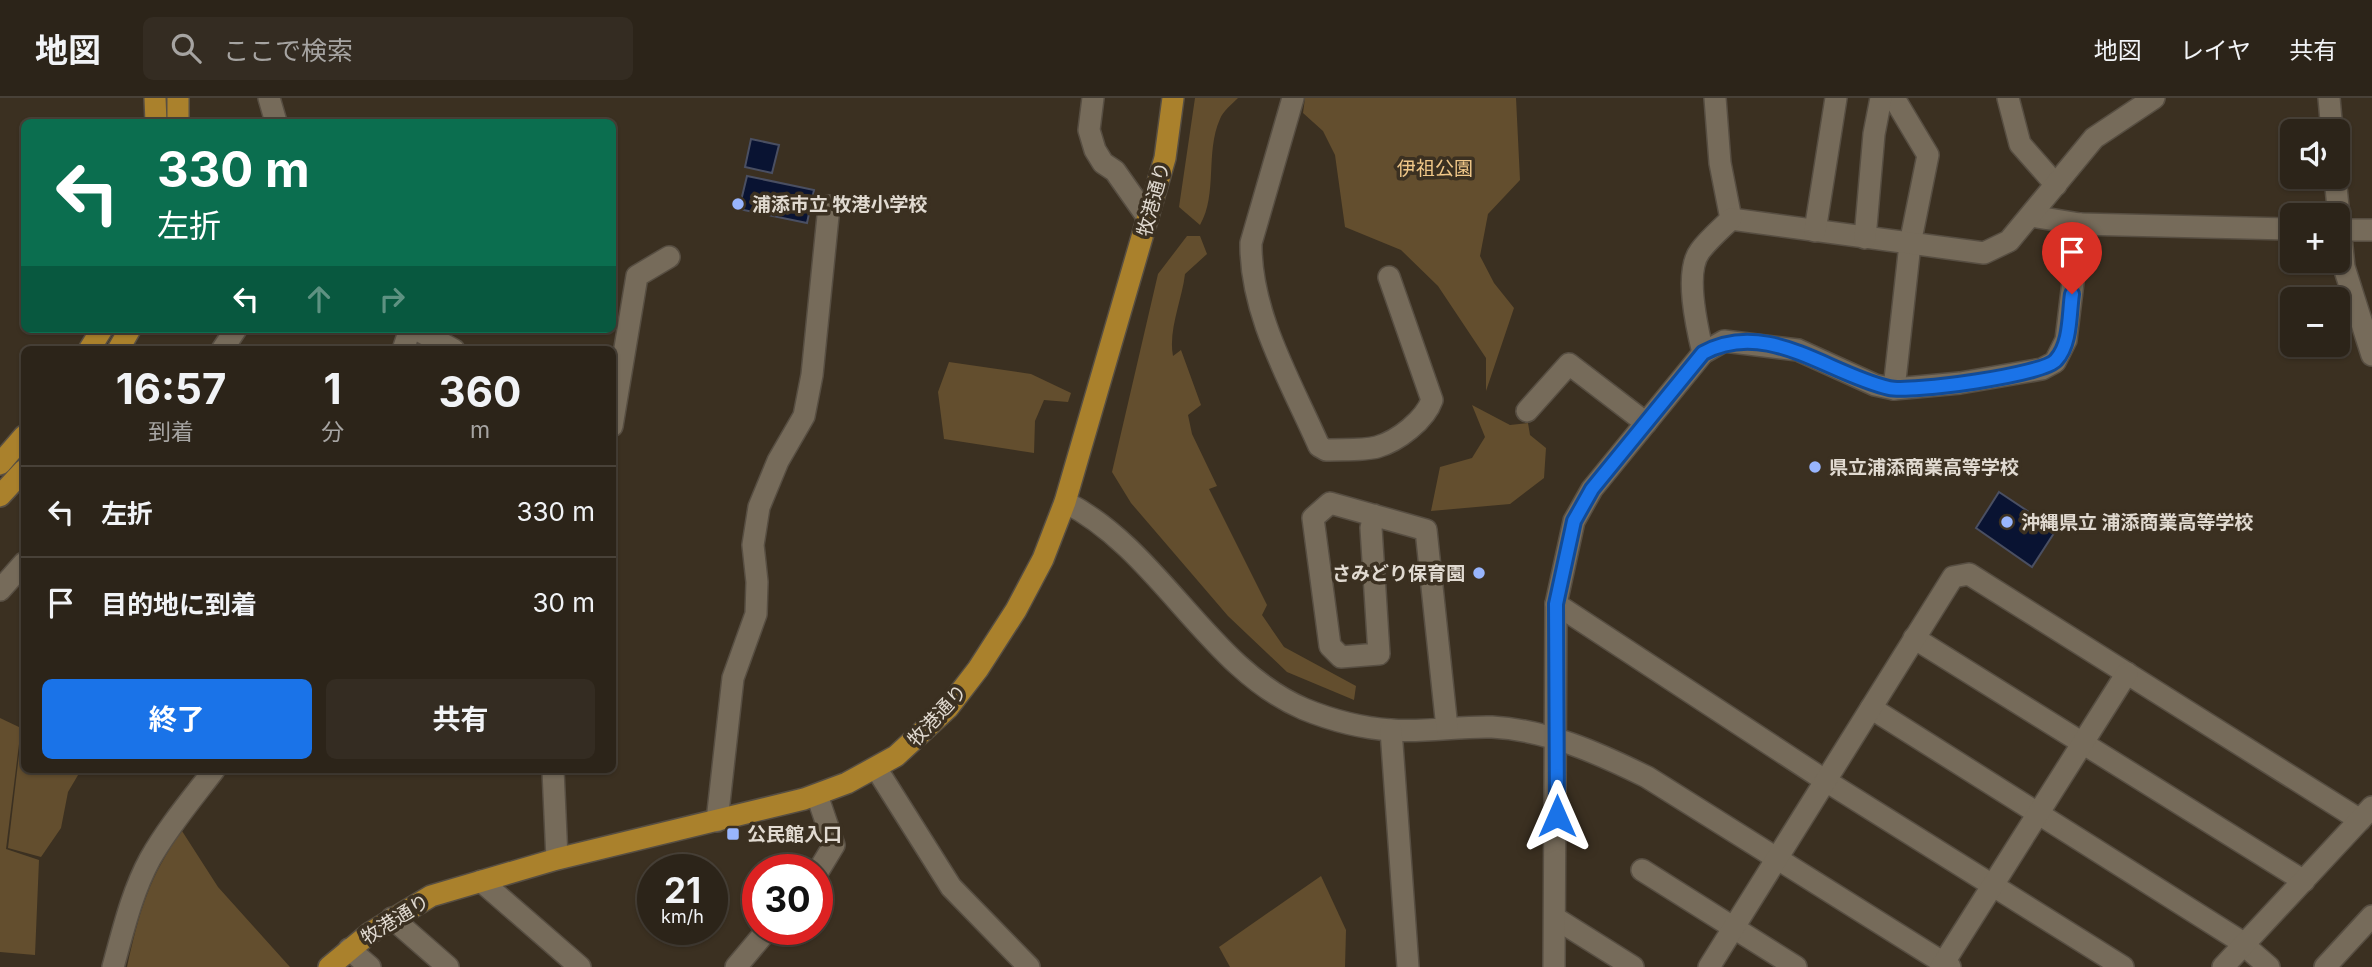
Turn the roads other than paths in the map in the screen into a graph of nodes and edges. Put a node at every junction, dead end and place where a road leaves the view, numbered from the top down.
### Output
1 (155, 98) edge
2 (178, 98) edge
3 (269, 98) edge
4 (1093, 98) edge
5 (1173, 98) edge
6 (1293, 98) edge
7 (1715, 98) edge
8 (1836, 98) edge
9 (1881, 98) edge
10 (1894, 98) edge
11 (2008, 98) edge
12 (2154, 98) edge
13 (2329, 98) edge
14 (156, 119) edge
15 (178, 119) edge
16 (275, 119) edge
17 (2331, 119) edge
18 (2056, 185) junction
19 (829, 206) dead end
20 (2031, 216) junction
21 (1148, 218) junction
22 (1731, 219) junction
23 (2080, 223) junction
24 (2280, 229) edge
25 (2350, 230) edge
26 (2372, 230) edge
27 (1815, 231) junction
28 (1865, 238) junction
29 (1910, 244) junction
30 (669, 257) dead end
31 (2346, 273) edge
32 (1388, 277) dead end
33 (423, 333) edge
34 (447, 346) edge
35 (1703, 353) junction
36 (2372, 355) edge
37 (1894, 389) junction
38 (616, 401) edge
39 (1527, 411) dead end
40 (1646, 423) junction
41 (21, 440) edge
42 (0, 464) edge
43 (21, 473) edge
44 (0, 496) edge
45 (1065, 502) junction
46 (1374, 515) dead end
47 (21, 566) edge
48 (0, 590) edge
49 (1556, 604) junction
50 (1914, 638) junction
51 (2127, 673) junction
52 (1871, 708) junction
53 (1447, 728) junction
54 (1391, 730) junction
55 (1556, 738) junction
56 (2082, 743) junction
57 (876, 768) junction
58 (212, 773) edge
59 (553, 773) edge
60 (1826, 781) junction
61 (817, 795) junction
62 (2037, 813) junction
63 (2366, 813) edge
64 (717, 821) junction
65 (829, 854) edge
66 (558, 859) junction
67 (1778, 860) junction
68 (1642, 870) dead end
69 (481, 881) junction
70 (2304, 881) junction
71 (1993, 885) junction
72 (2372, 916) edge
73 (392, 918) junction
74 (1555, 918) junction
75 (1733, 928) junction
76 (2244, 944) junction
77 (755, 945) edge
78 (349, 949) junction
79 (557, 960) edge
80 (1945, 966) edge
81 (113, 967) edge
82 (329, 967) edge
83 (370, 967) edge
84 (448, 967) edge
85 (580, 967) edge
86 (736, 967) edge
87 (1029, 967) edge
88 (1408, 967) edge
89 (1554, 967) edge
90 (1633, 967) edge
91 (1709, 967) edge
92 (1796, 967) edge
93 (2123, 967) edge
94 (2223, 967) edge
95 (2269, 967) edge
96 (2325, 967) edge

1 - 14 main road
2 - 15 main road
3 - 16 street
4 - 21 street
5 - 21 main road, 牧港通り
6 - 32 street
7 - 22 street
8 - 27 street
9 - 28 street
10 - 29 street
11 - 18 street
12 - 18 street
13 - 17 street
18 - 20 street
19 - 64 street
20 - 23 street
20 - 29 street
21 - 45 main road, 牧港通り
22 - 27 street
22 - 35 street
23 - 24 street
23 - 37 street
25 - 26 street
27 - 28 street
28 - 29 street
29 - 37 street
30 - 38 street
31 - 36 street
33 - 34 street
35 - 37 street
35 - 40 street
39 - 40 street
40 - 49 street
41 - 42 main road
43 - 44 main road
45 - 54 street
45 - 57 main road, 牧港通り
46 - 53 street
47 - 48 street
49 - 55 street
49 - 60 street
50 - 51 street
50 - 52 street
50 - 56 street
51 - 56 street
51 - 63 street
52 - 60 street
52 - 62 street
53 - 54 street
53 - 55 street
54 - 88 street
55 - 67 street
55 - 74 street
56 - 62 street
56 - 70 street
57 - 61 main road, 牧港通り
57 - 87 street
58 - 81 street
59 - 66 street
60 - 67 street
60 - 71 street
61 - 64 main road, 牧港通り
61 - 65 street
62 - 71 street
62 - 76 street
63 - 70 street
64 - 66 main road, 牧港通り
66 - 69 main road, 牧港通り
67 - 75 street
67 - 80 street
68 - 75 street
69 - 73 main road, 牧港通り
69 - 79 street
70 - 76 street
71 - 80 street
71 - 93 street
72 - 96 street
73 - 78 main road, 牧港通り
73 - 84 street
74 - 89 street
74 - 90 street
75 - 91 street
75 - 92 street
76 - 94 street
76 - 95 street
77 - 86 street
78 - 82 main road, 牧港通り
78 - 83 street
79 - 85 street

